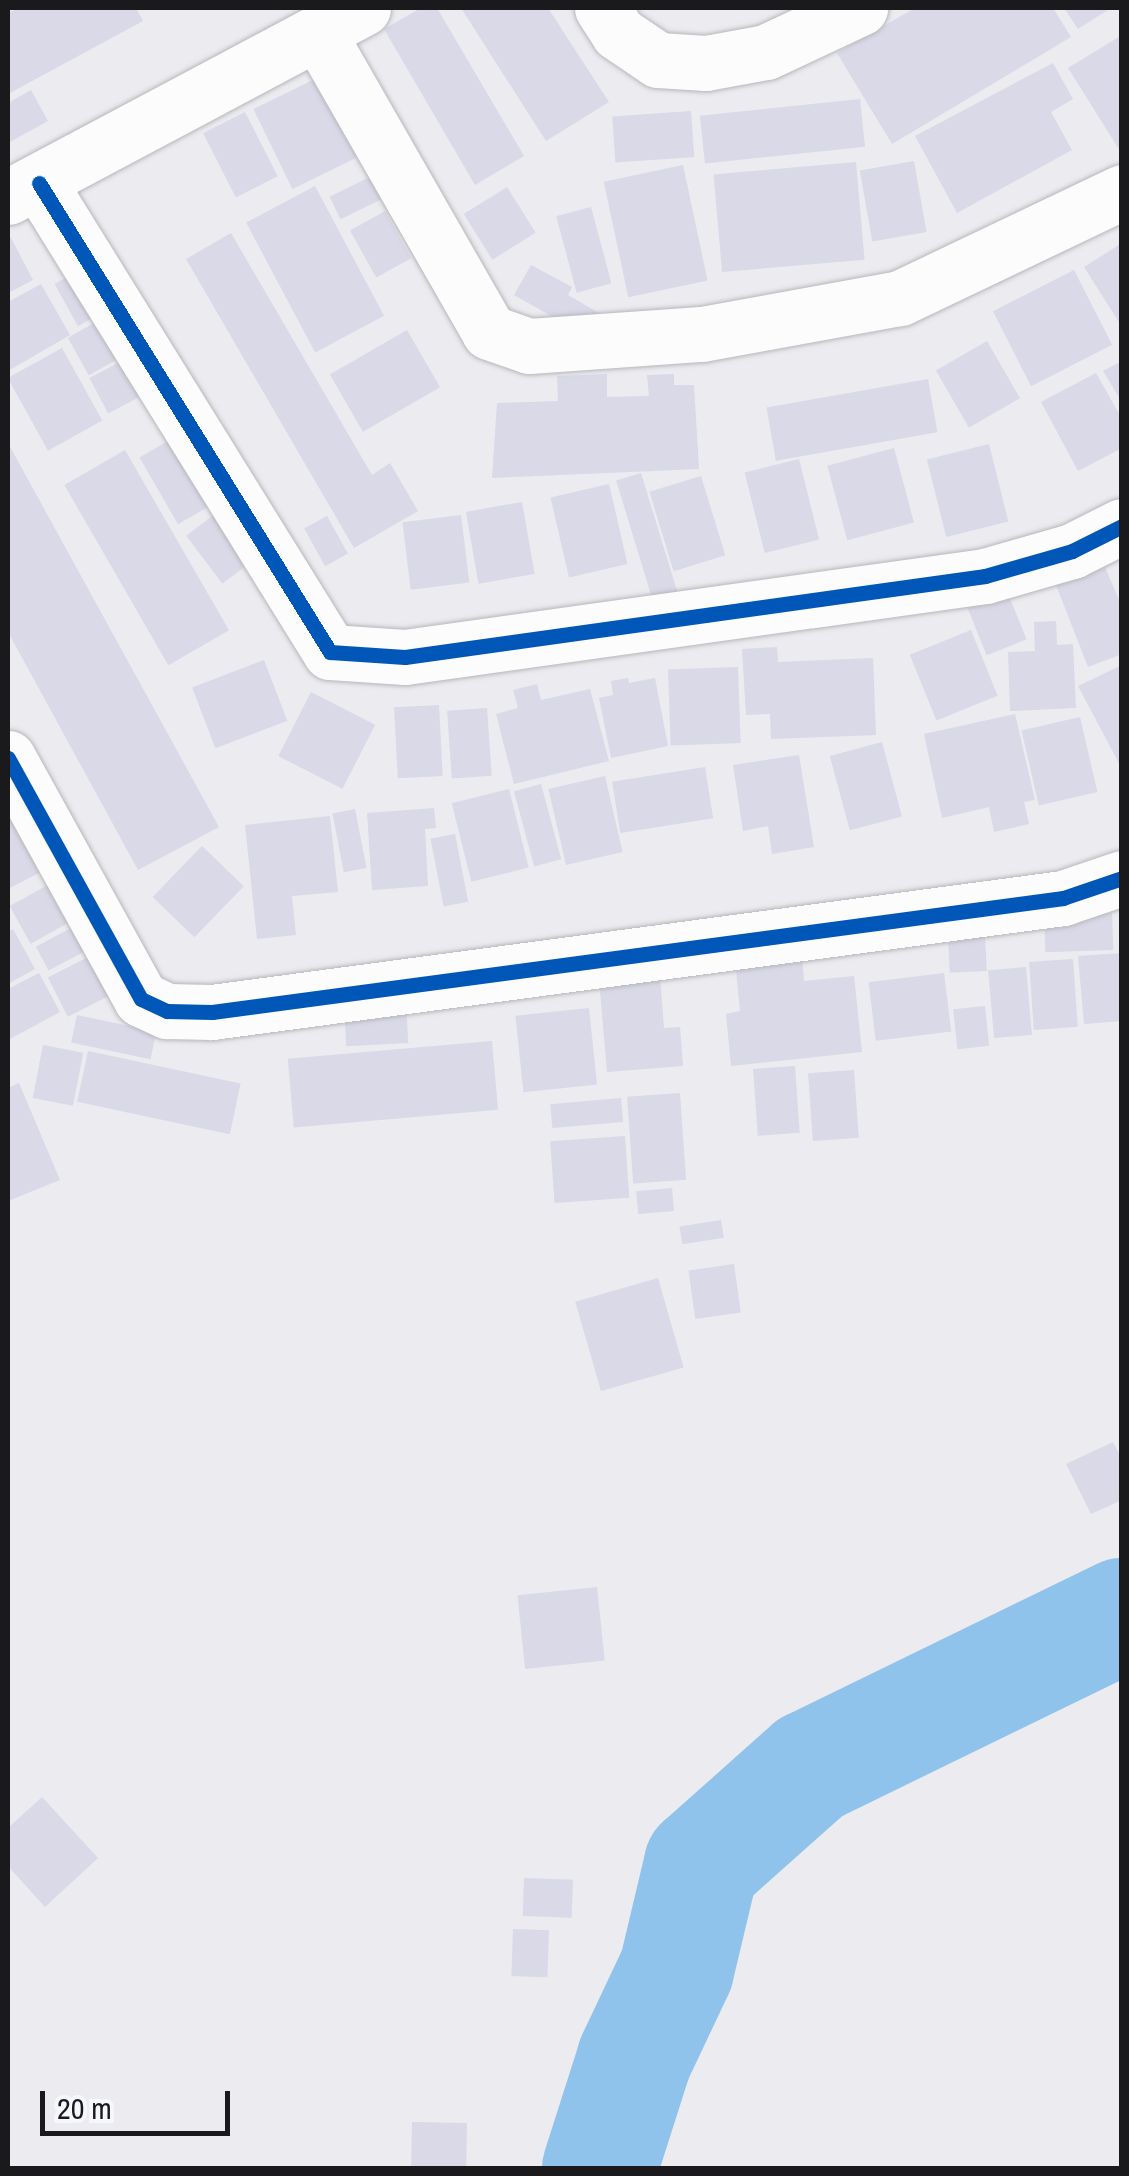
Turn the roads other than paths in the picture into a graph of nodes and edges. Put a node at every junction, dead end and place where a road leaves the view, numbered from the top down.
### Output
1 (602, 8) edge
2 (860, 8) edge
3 (340, 20) edge
4 (23, 190) edge
5 (1122, 192) edge
6 (1122, 526) edge
7 (8, 758) edge
8 (1122, 878) edge

1 - 2 street
3 - 4 street
3 - 5 street
4 - 6 street
7 - 8 street

